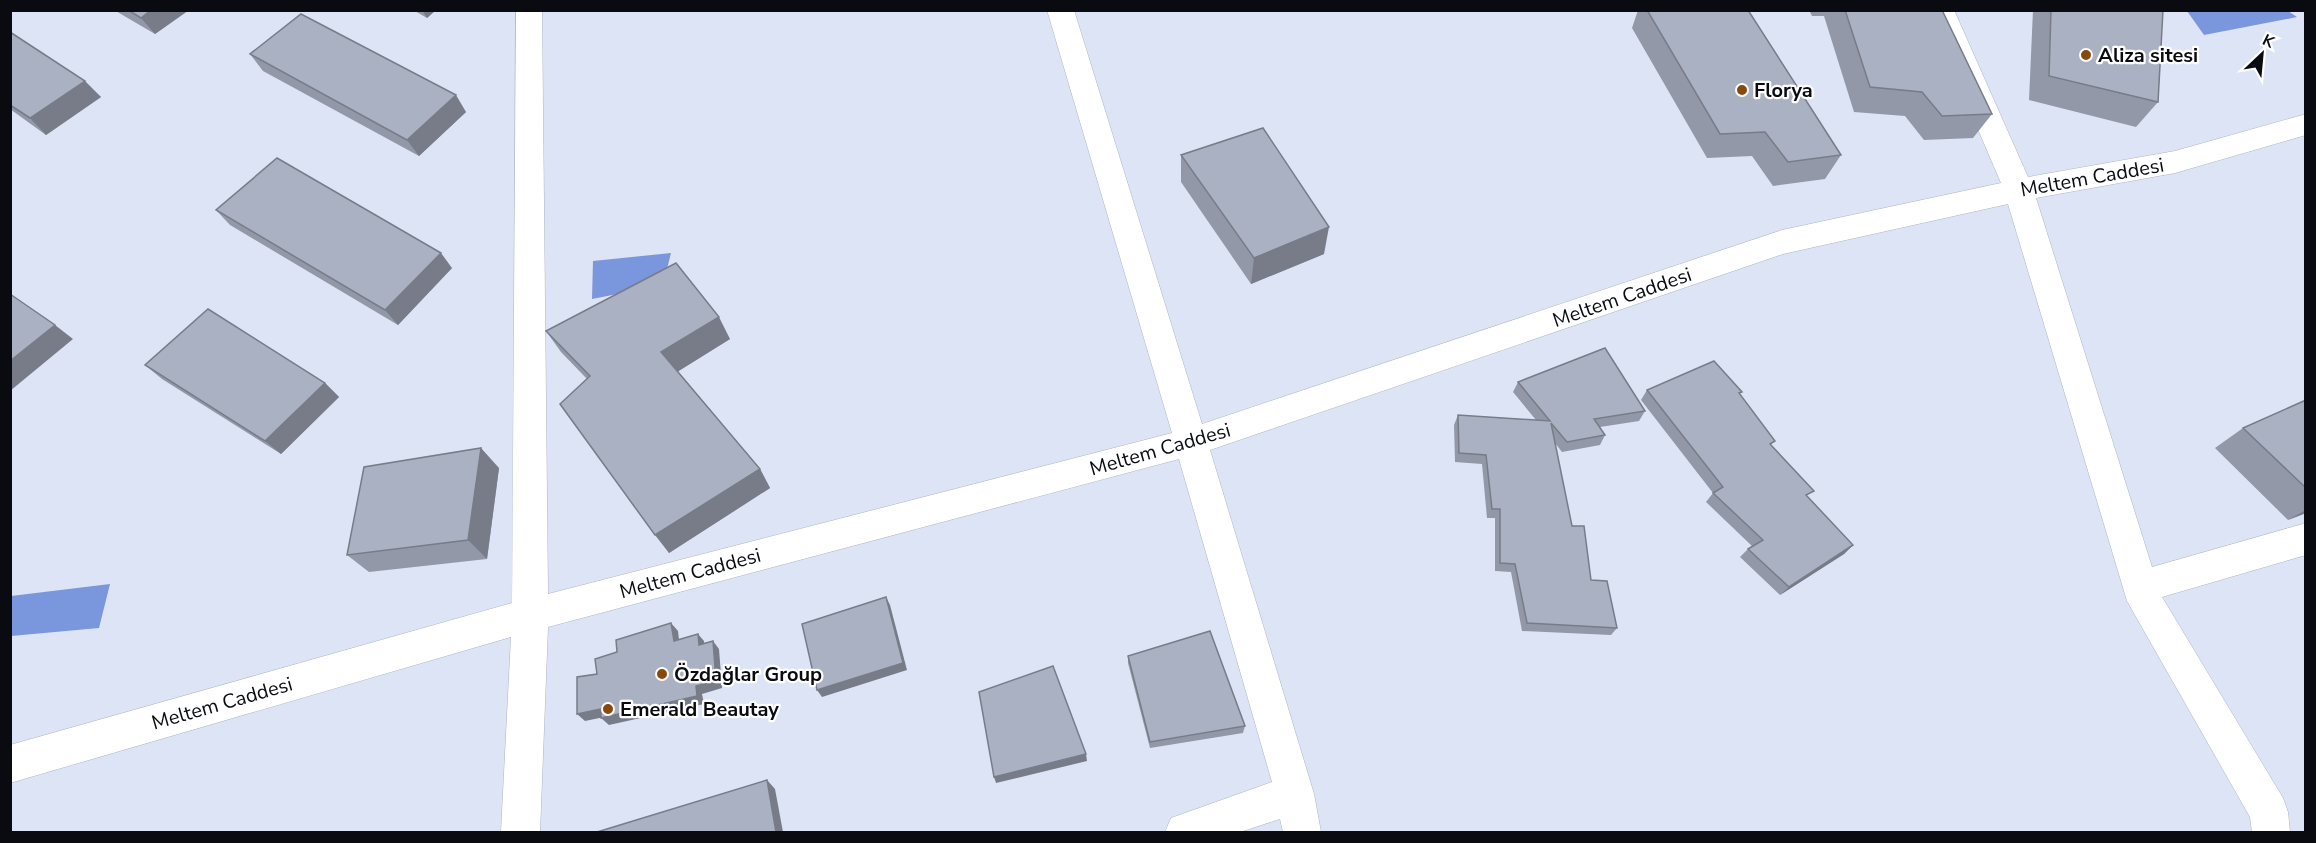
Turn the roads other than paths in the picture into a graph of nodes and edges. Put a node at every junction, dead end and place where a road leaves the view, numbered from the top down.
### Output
1 (529, 10) edge
2 (1060, 10) edge
3 (1940, 10) edge
4 (2306, 124) edge
5 (2019, 190) junction
6 (1191, 442) junction
7 (2306, 539) edge
8 (2141, 588) junction
9 (530, 615) junction
10 (10, 764) edge
11 (1295, 794) junction
12 (521, 832) edge
13 (1185, 832) edge
14 (1302, 832) edge
15 (2271, 832) edge

1 - 9 street
2 - 6 street
3 - 5 street
4 - 5 street, Meltem Caddesi
5 - 6 street, Meltem Caddesi
5 - 8 street
6 - 9 street, Meltem Caddesi
6 - 11 street
7 - 8 street
8 - 15 street
9 - 10 street, Meltem Caddesi
9 - 12 street
11 - 13 street
11 - 14 street

